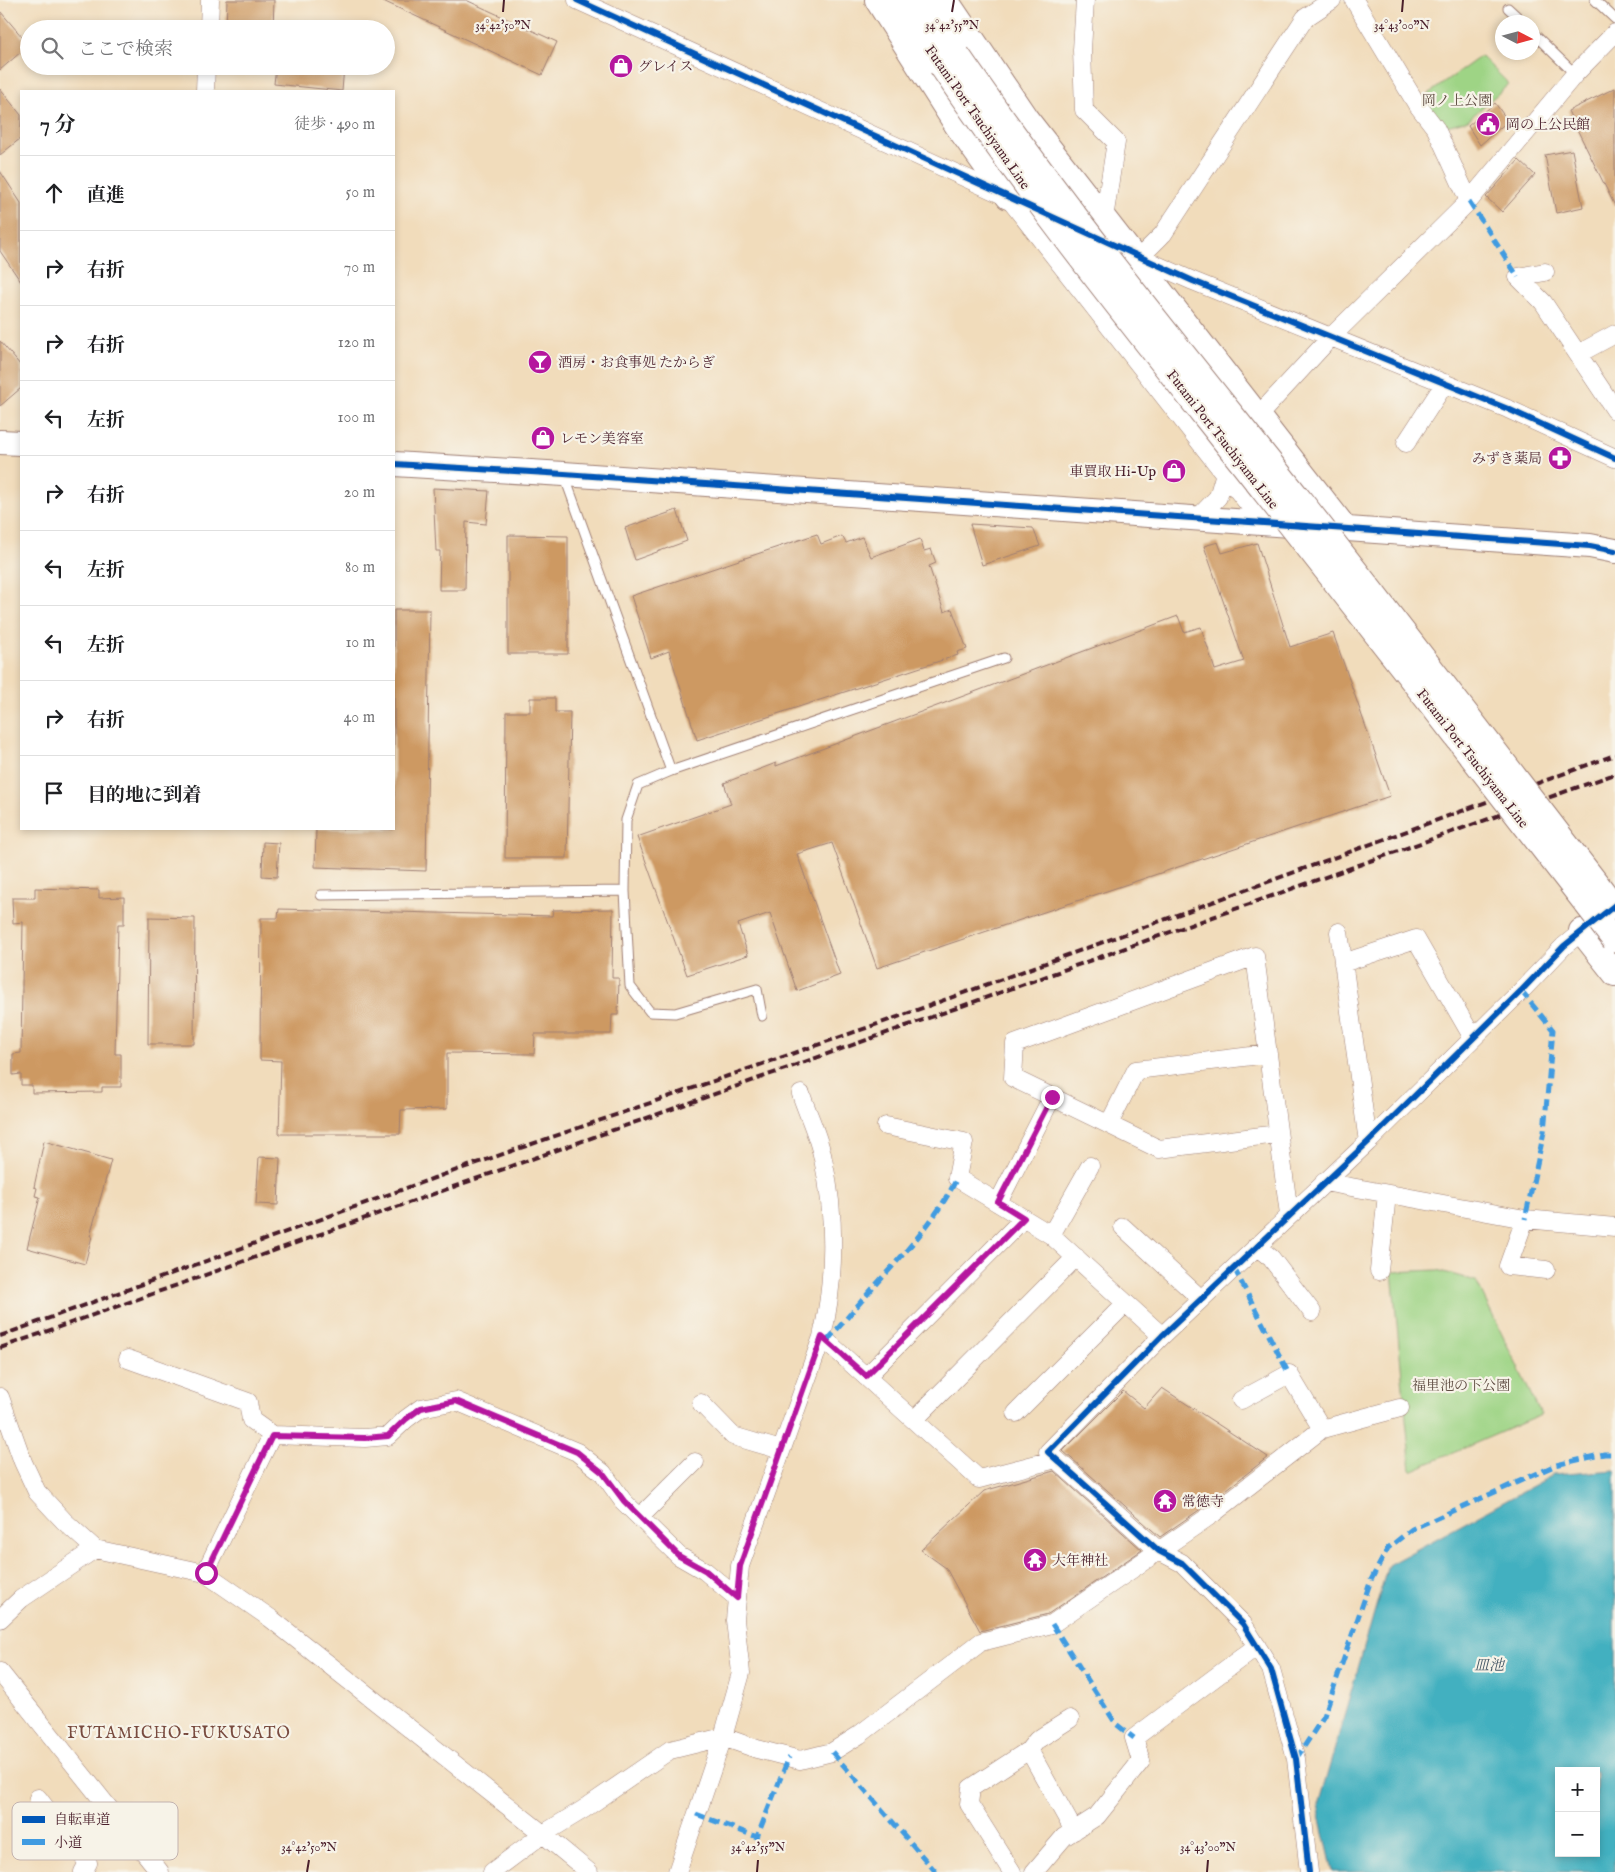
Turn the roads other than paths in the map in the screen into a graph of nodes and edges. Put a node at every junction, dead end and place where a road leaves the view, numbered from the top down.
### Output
1 (210, 0) edge
2 (577, 0) edge
3 (877, 0) edge
4 (898, 0) edge
5 (923, 0) edge
6 (946, 0) edge
7 (1085, 0) edge
8 (1332, 0) edge
9 (1354, 0) edge
10 (1595, 0) edge
11 (1508, 8) dead end
12 (1516, 15) edge
13 (209, 20) edge
14 (1615, 20) edge
15 (1615, 33) edge
16 (1540, 40) edge
17 (950, 60) junction
18 (1575, 74) junction
19 (206, 75) edge
20 (205, 90) edge
21 (1008, 198) junction
22 (1469, 201) junction
23 (1104, 218) junction
24 (1135, 255) junction
25 (1545, 272) dead end
26 (1615, 334) edge
27 (1331, 338) junction
28 (1578, 354) junction
29 (1445, 384) junction
30 (1615, 410) edge
31 (1258, 416) junction
32 (0, 442) edge
33 (20, 443) edge
34 (1406, 443) dead end
35 (1615, 458) edge
36 (395, 464) edge
37 (1225, 473) junction
38 (564, 474) junction
39 (1197, 518) junction
40 (1264, 524) junction
41 (1346, 529) junction
42 (1615, 551) edge
43 (1004, 658) dead end
44 (671, 771) junction
45 (625, 891) junction
46 (321, 894) dead end
47 (1615, 906) edge
48 (1581, 931) junction
49 (1339, 932) dead end
50 (1615, 940) edge
51 (1343, 963) junction
52 (1615, 974) edge
53 (762, 1016) dead end
54 (1473, 1038) junction
55 (1268, 1054) junction
56 (801, 1094) dead end
57 (1052, 1097) junction
58 (1110, 1124) junction
59 (886, 1126) dead end
60 (1278, 1134) junction
61 (1368, 1142) junction
62 (1090, 1166) dead end
63 (1324, 1182) junction
64 (1387, 1194) junction
65 (998, 1202) junction
66 (1289, 1214) junction
67 (1024, 1218) junction
68 (1525, 1218) junction
69 (1123, 1227) dead end
70 (1615, 1227) edge
71 (1051, 1235) junction
72 (1256, 1246) junction
73 (1076, 1257) junction
74 (1546, 1270) dead end
75 (1379, 1271) dead end
76 (1200, 1299) junction
77 (1126, 1303) junction
78 (1312, 1312) dead end
79 (1162, 1336) junction
80 (822, 1337) junction
81 (128, 1359) dead end
82 (866, 1376) junction
83 (0, 1397) edge
84 (1241, 1400) dead end
85 (701, 1403) dead end
86 (1400, 1408) dead end
87 (1016, 1413) dead end
88 (914, 1420) junction
89 (1322, 1429) junction
90 (272, 1436) junction
91 (781, 1450) junction
92 (1056, 1459) junction
93 (695, 1462) dead end
94 (640, 1517) junction
95 (95, 1549) junction
96 (1159, 1551) junction
97 (206, 1573) junction
98 (737, 1598) junction
99 (0, 1619) edge
100 (1257, 1646) junction
101 (0, 1672) edge
102 (1070, 1719) dead end
103 (723, 1737) junction
104 (1028, 1750) junction
105 (38, 1798) dead end
106 (41, 1802) edge
107 (104, 1802) edge
108 (1074, 1831) junction
109 (543, 1834) junction
110 (86, 1860) edge
111 (150, 1860) edge
112 (1305, 1869) edge
113 (83, 1872) edge
114 (160, 1872) edge
115 (492, 1872) edge
116 (588, 1872) edge
117 (676, 1872) edge
118 (1012, 1872) edge
119 (1034, 1872) edge

1 - 13 street
2 - 21 street
3 - 21 main road
4 - 17 main road, Futami Port Tsuchiyama Line
5 - 17 main road, Futami Port Tsuchiyama Line
6 - 23 main road
7 - 23 street
8 - 24 street
9 - 22 street
10 - 14 lane
11 - 12 lane
15 - 18 street
16 - 18 lane
17 - 47 main road, Futami Port Tsuchiyama Line, bridge
17 - 50 main road, Futami Port Tsuchiyama Line, bridge
18 - 22 street
19 - 20 street
21 - 24 street
21 - 37 street
22 - 27 street
23 - 24 main road
24 - 27 street
24 - 31 main road
25 - 28 street
26 - 28 street
27 - 29 street
27 - 31 street
28 - 30 street
29 - 34 street
29 - 35 street
31 - 37 street
31 - 41 main road
32 - 33 main road
36 - 38 main road
37 - 39 street
37 - 40 street
38 - 39 main road
38 - 44 lane
39 - 40 main road
40 - 41 main road
41 - 42 main road
43 - 44 lane
44 - 45 lane
45 - 46 lane
45 - 53 lane
47 - 48 street
48 - 52 main road
48 - 54 street
49 - 51 street
51 - 54 street
51 - 61 street
54 - 61 street
55 - 57 street
55 - 58 street
55 - 60 street
56 - 80 street
57 - 58 street
57 - 65 street
58 - 60 street
59 - 65 street
60 - 66 street
61 - 63 street
62 - 71 street
63 - 64 street
63 - 66 street
64 - 68 street
64 - 75 street
65 - 67 street
66 - 72 street
67 - 71 street
67 - 82 street
68 - 70 street
68 - 74 street
69 - 76 street
71 - 73 street
72 - 76 street
72 - 78 street
73 - 77 street
73 - 88 street
76 - 79 street
77 - 79 street
77 - 87 street
79 - 92 street
80 - 82 street
80 - 91 street
81 - 90 street
82 - 88 street
83 - 95 street
84 - 89 street
85 - 91 street
86 - 89 street
88 - 92 street
89 - 96 street
90 - 94 street
90 - 97 street
91 - 98 street
92 - 96 street
93 - 94 street
94 - 98 street
95 - 97 street
95 - 99 street
96 - 100 street
96 - 103 street
97 - 109 street
98 - 103 street
100 - 108 street
100 - 112 street
101 - 107 street
102 - 104 street
103 - 109 street
103 - 117 street
104 - 108 street
104 - 118 street
105 - 106 street
108 - 119 street
109 - 115 street
109 - 116 street
110 - 113 street
111 - 114 street

